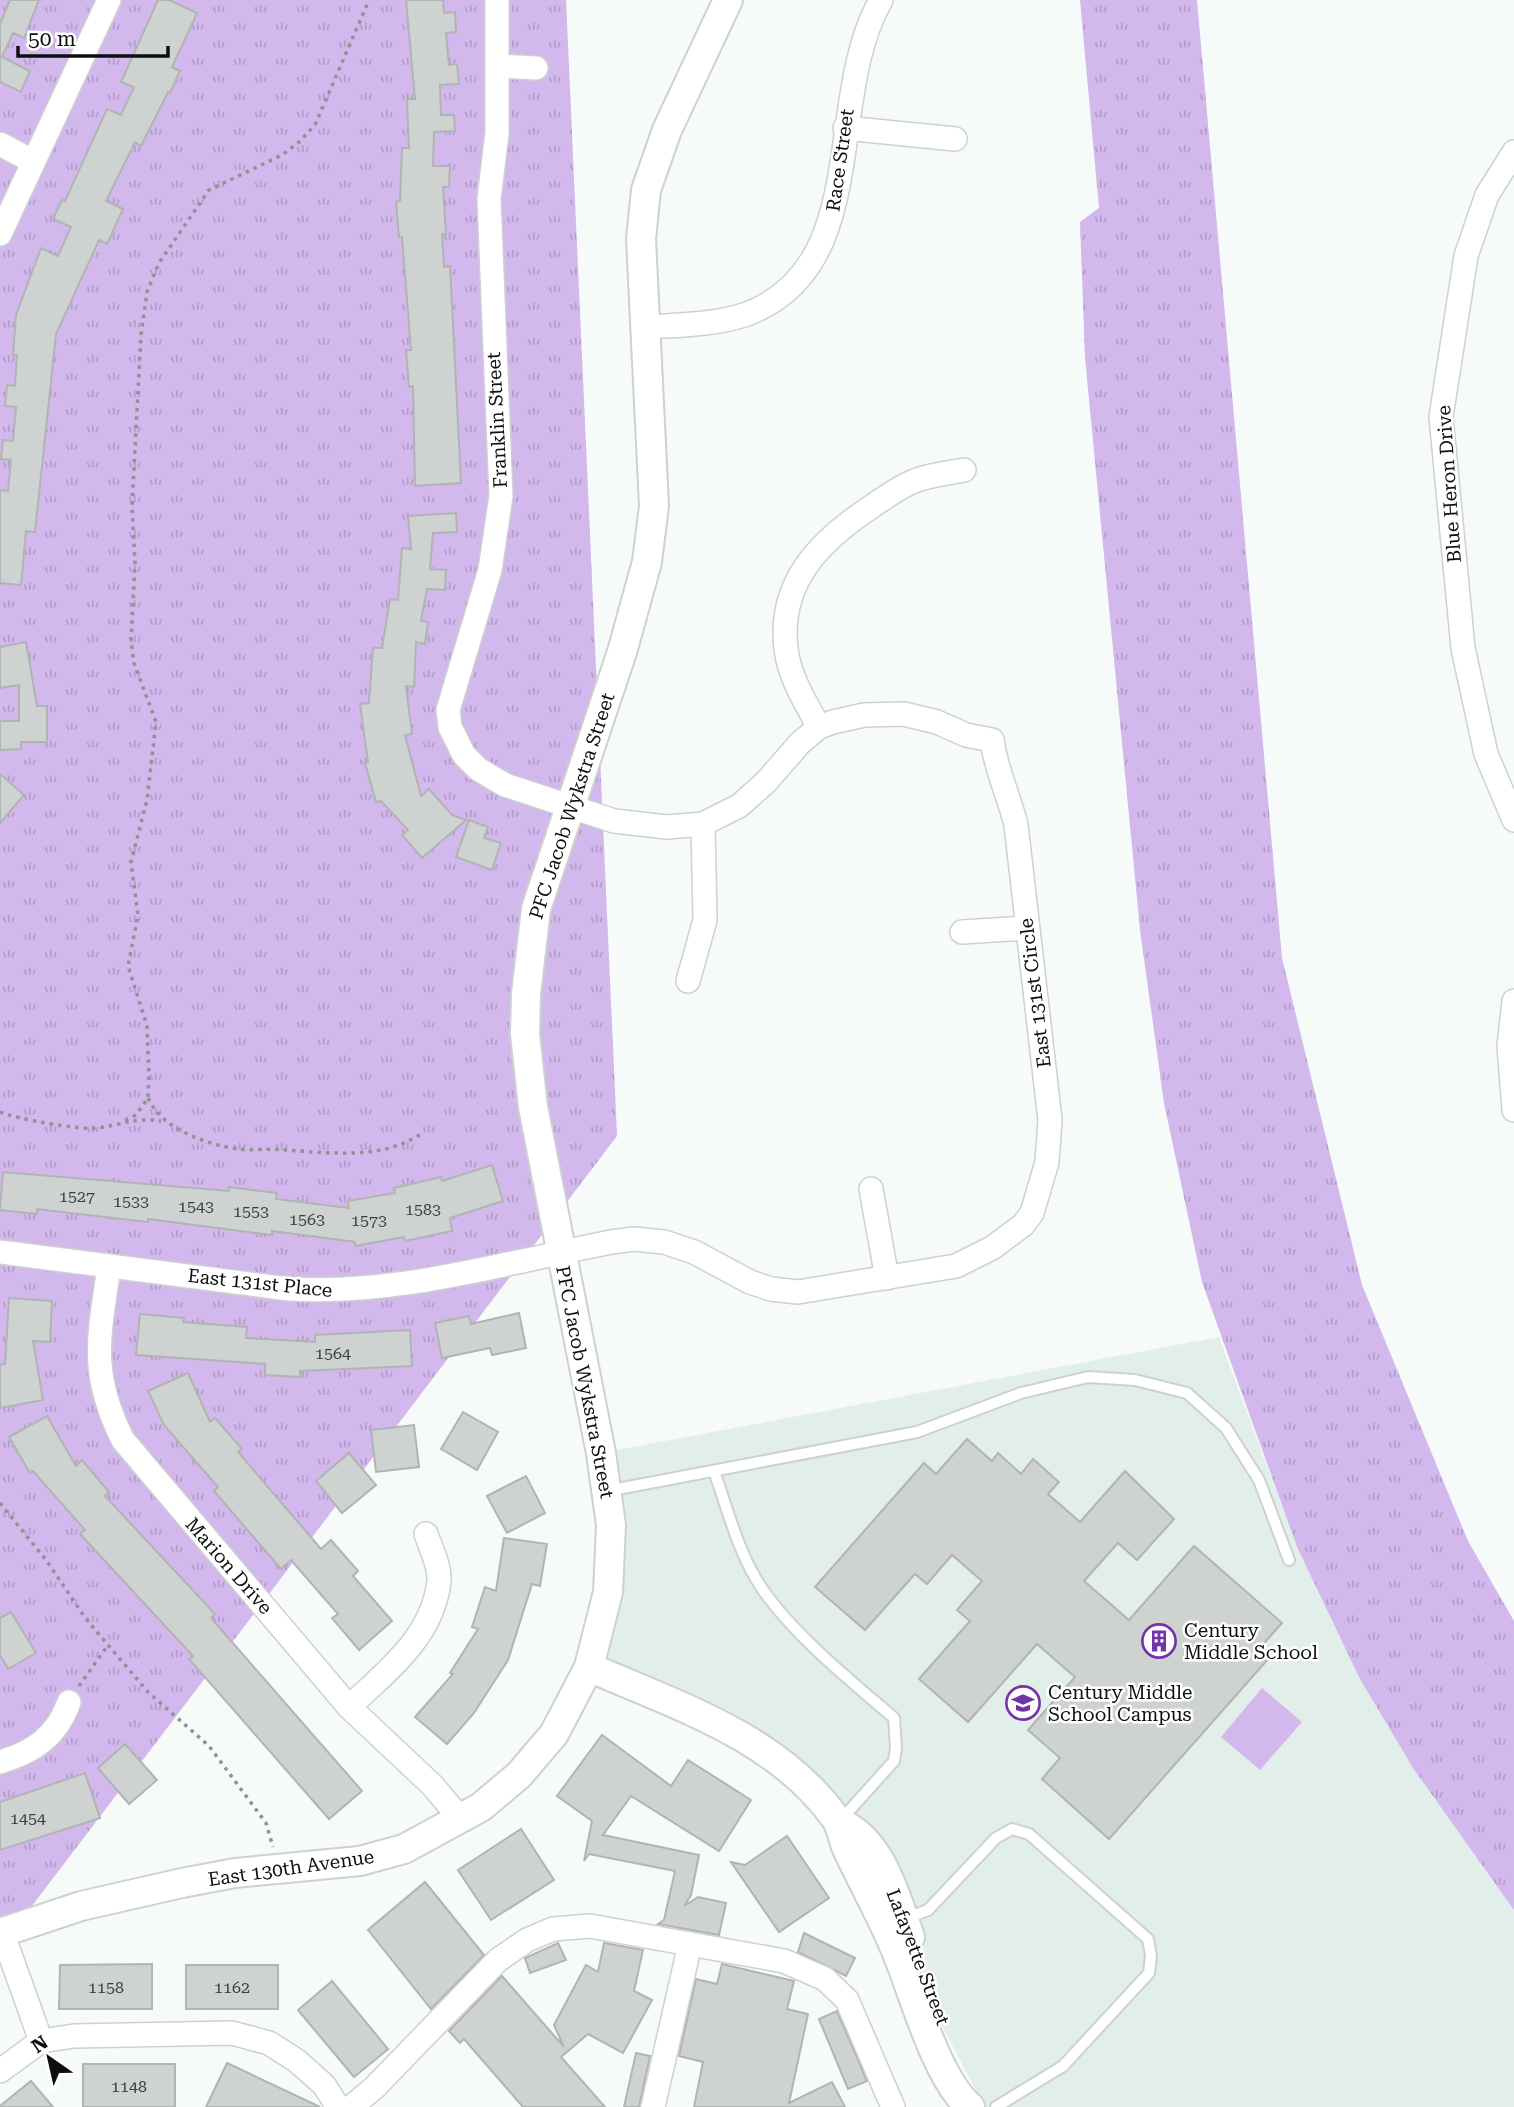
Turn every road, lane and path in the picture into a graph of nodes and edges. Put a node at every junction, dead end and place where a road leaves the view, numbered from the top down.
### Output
1 (109, 0) edge
2 (369, 0) edge
3 (497, 0) edge
4 (728, 0) edge
5 (881, 0) edge
6 (498, 66) junction
7 (536, 68) dead end
8 (845, 128) junction
9 (955, 139) dead end
10 (0, 144) edge
11 (1514, 152) edge
12 (32, 161) junction
13 (0, 234) edge
14 (646, 327) junction
15 (964, 470) dead end
16 (819, 727) junction
17 (568, 807) junction
18 (1514, 820) edge
19 (703, 824) junction
20 (1027, 928) junction
21 (962, 932) dead end
22 (688, 981) dead end
23 (1514, 1001) edge
24 (148, 1098) junction
25 (1514, 1110) edge
26 (0, 1112) edge
27 (125, 1120) junction
28 (164, 1121) junction
29 (421, 1134) dead end
30 (872, 1189) dead end
31 (0, 1252) edge
32 (561, 1252) junction
33 (109, 1267) junction
34 (887, 1278) junction
35 (714, 1471) junction
36 (607, 1491) junction
37 (0, 1503) edge
38 (426, 1534) dead end
39 (1289, 1560) dead end
40 (108, 1645) junction
41 (589, 1667) junction
42 (68, 1702) joint
43 (349, 1707) junction
44 (0, 1762) edge
45 (461, 1819) junction
46 (838, 1822) junction
47 (279, 1870) junction
48 (904, 1919) junction
49 (1, 1933) edge
50 (690, 1944) junction
51 (41, 2041) junction
52 (0, 2071) edge
53 (338, 2107) edge
54 (351, 2107) edge
55 (653, 2107) edge
56 (893, 2107) edge
57 (970, 2107) edge
58 (980, 2107) edge
59 (996, 2107) edge

1 - 12 street
2 - 24 path
3 - 6 street, Franklin Street
4 - 14 street, PFC Jacob Wykstra Street
5 - 8 street, Race Street
6 - 7 street
6 - 17 street, Franklin Street
8 - 9 street
8 - 14 street, Race Street
10 - 12 street
11 - 18 street, Blue Heron Drive
12 - 13 street
14 - 17 street, PFC Jacob Wykstra Street
15 - 16 street
16 - 19 street, East 131st Circle
16 - 20 street, East 131st Circle
17 - 19 street, East 131st Circle
17 - 32 street, PFC Jacob Wykstra Street
19 - 22 street
20 - 21 street
20 - 34 street, East 131st Circle
23 - 25 street
24 - 27 path
24 - 28 path
26 - 27 path
27 - 28 path
28 - 29 path
30 - 34 street
31 - 33 street, East 131st Place
32 - 33 street, East 131st Place
32 - 34 street, East 131st Circle
32 - 36 street, PFC Jacob Wykstra Street
33 - 43 street, Marion Drive
35 - 36 lane
35 - 39 lane
35 - 46 lane
36 - 41 street, PFC Jacob Wykstra Street
37 - 40 path
38 - 43 street
40 - 42 path
40 - 47 path
41 - 45 street, East 130th Avenue
41 - 46 street, Lafayette Street
42 - 44 street
43 - 45 street, Marion Drive
45 - 47 street, East 130th Avenue
46 - 48 street, Lafayette Street
46 - 57 street, Lafayette Street
47 - 49 street, East 130th Avenue
48 - 58 street, Lafayette Street
48 - 59 lane
49 - 51 street
50 - 54 street
50 - 55 street
50 - 56 street
51 - 52 street
51 - 53 street

